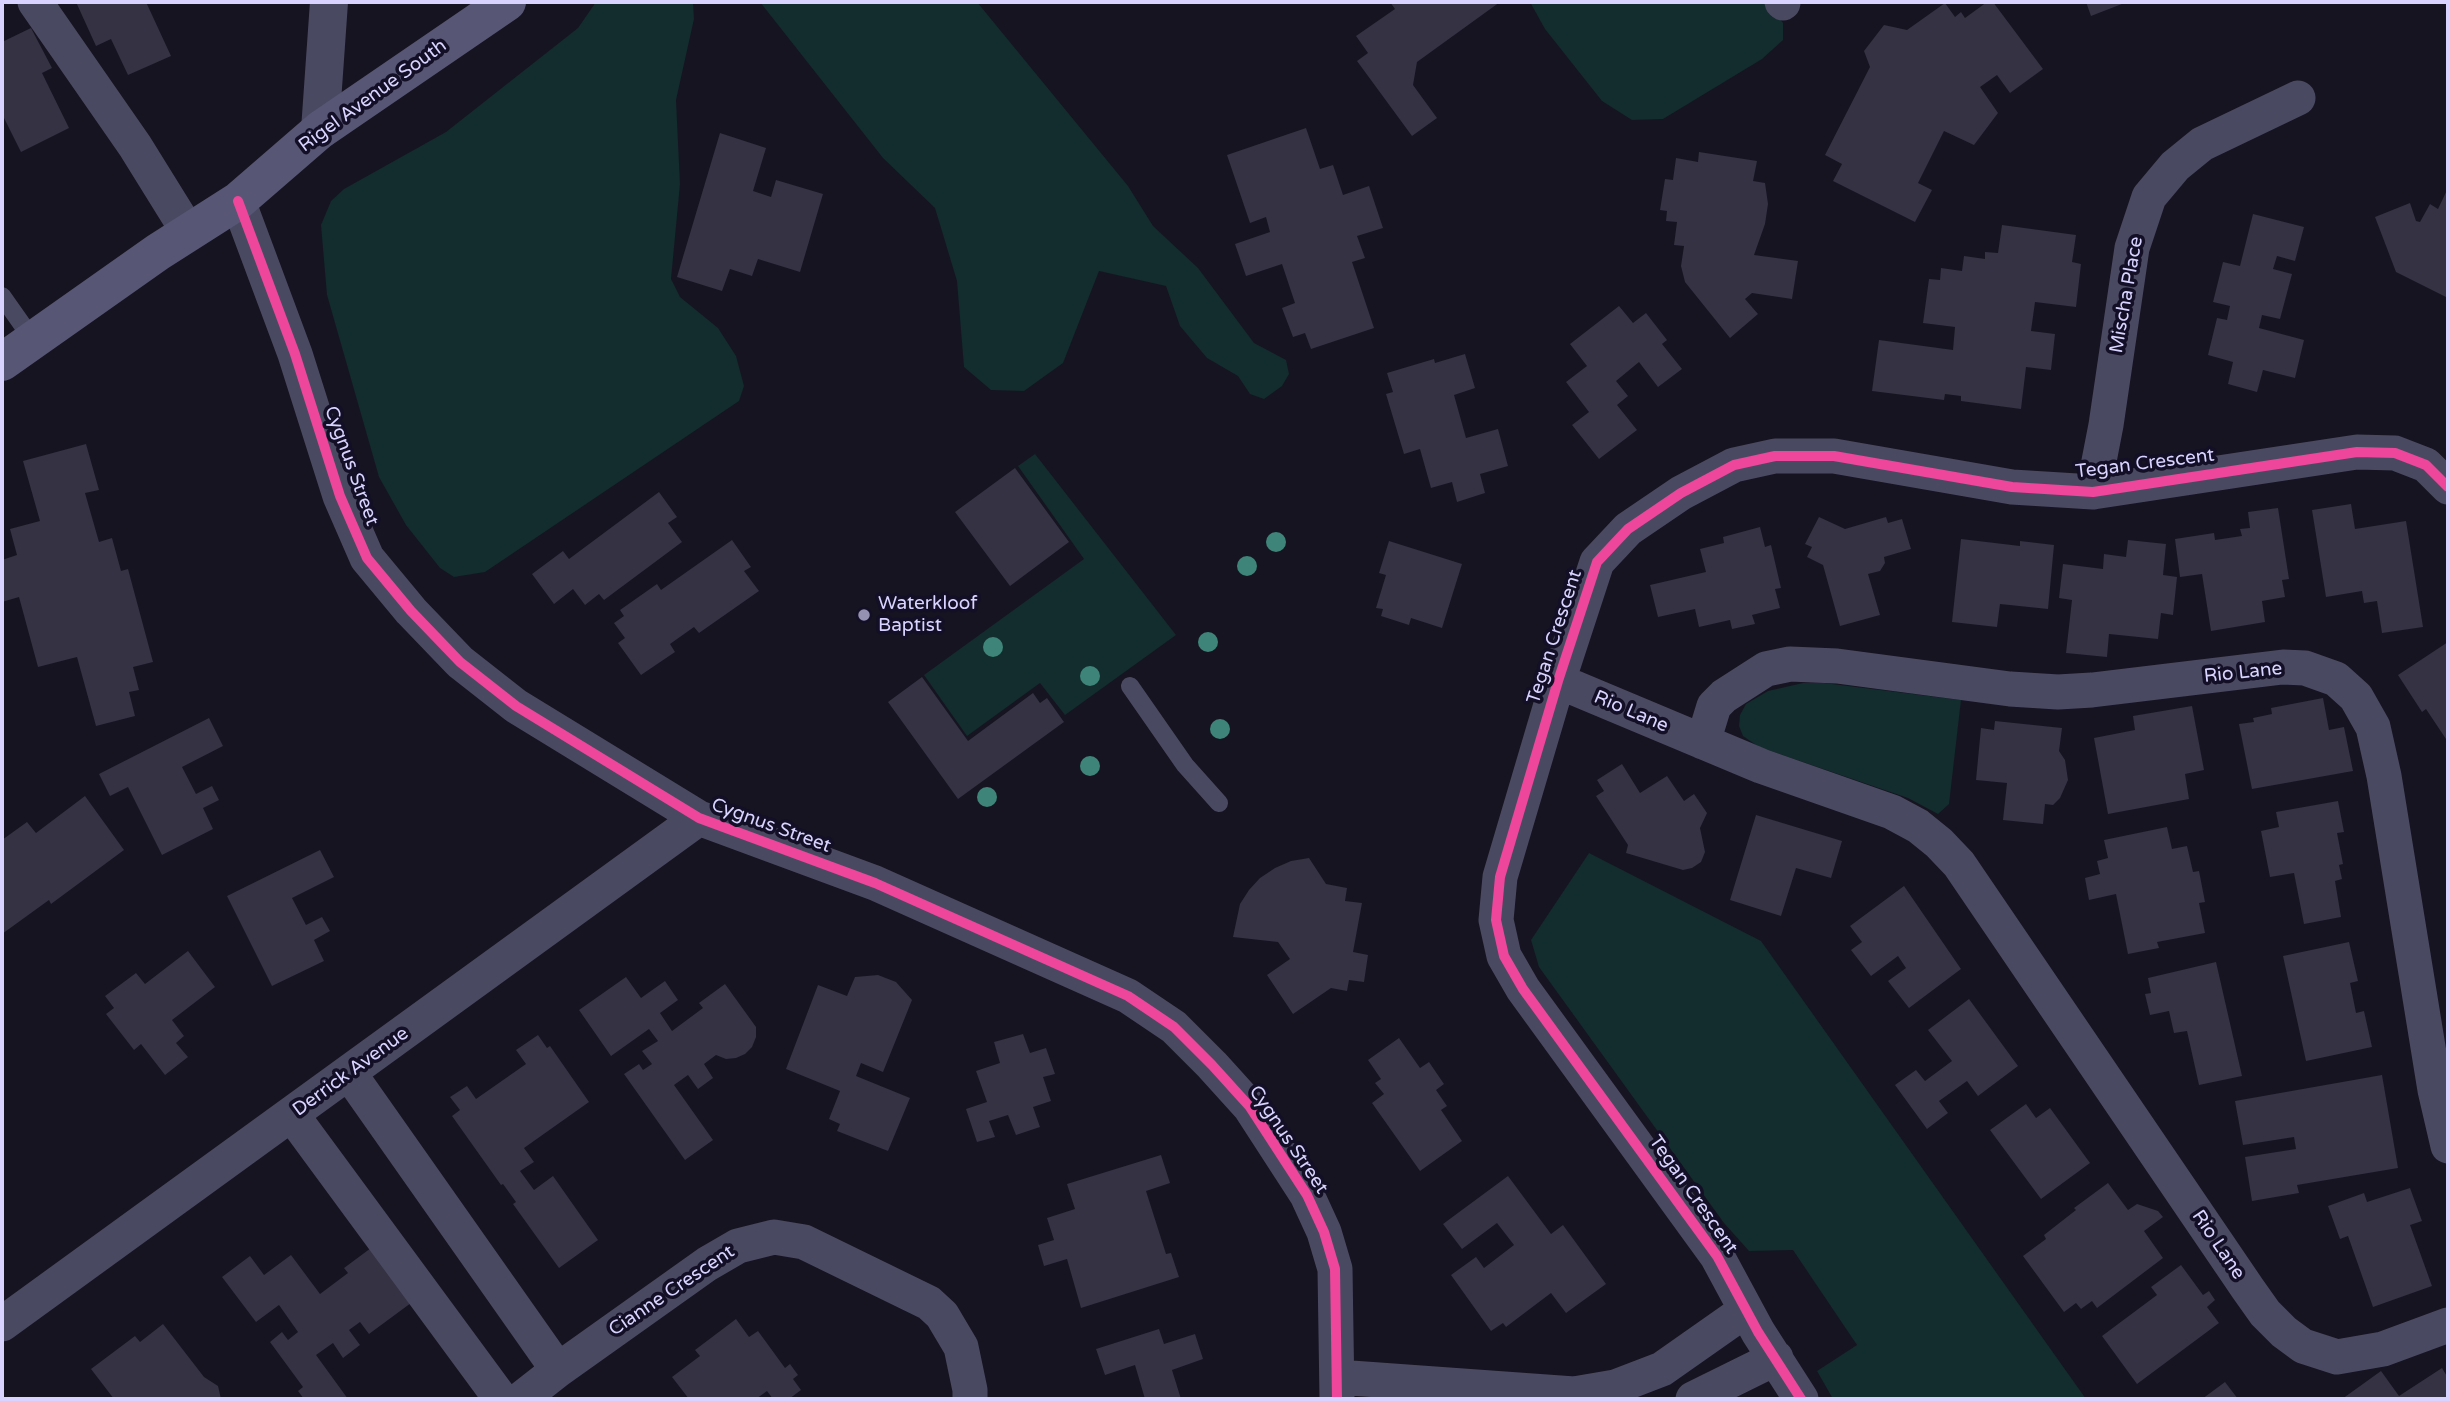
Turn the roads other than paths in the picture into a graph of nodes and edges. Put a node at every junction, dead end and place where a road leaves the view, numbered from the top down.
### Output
1 (34, 2) edge
2 (329, 2) edge
3 (507, 2) edge
4 (2298, 98) dead end
5 (320, 130) junction
6 (238, 201) junction
7 (189, 233) junction
8 (2, 296) edge
9 (33, 340) junction
10 (2, 362) edge
11 (2448, 486) edge
12 (2093, 492) junction
13 (1558, 681) junction
14 (1130, 686) dead end
15 (1703, 742) junction
16 (1219, 803) dead end
17 (699, 818) junction
18 (349, 1073) junction
19 (292, 1115) junction
20 (2448, 1146) edge
21 (1746, 1310) junction
22 (2, 1324) edge
23 (2448, 1325) edge
24 (1776, 1358) junction
25 (558, 1370) junction
26 (1337, 1388) edge
27 (501, 1399) edge
28 (521, 1399) edge
29 (970, 1399) edge
30 (1693, 1399) edge
31 (1801, 1399) edge

1 - 7 street
2 - 5 street
3 - 5 main road, Rigel Avenue South
4 - 12 street, Mischa Place
5 - 6 main road, Rigel Avenue South
6 - 7 main road, Rigel Avenue South
6 - 17 street, Cygnus Street
7 - 9 main road, Rigel Avenue South
8 - 9 lane
9 - 10 main road, Rigel Avenue South
11 - 12 street, Tegan Crescent
12 - 13 street, Tegan Crescent
13 - 15 street, Rio Lane
13 - 21 street, Tegan Crescent
14 - 16 lane
15 - 20 street, Rio Lane
15 - 23 street, Rio Lane
17 - 18 street, Derrick Avenue
17 - 26 street, Cygnus Street
18 - 19 street, Derrick Avenue
18 - 25 street
19 - 22 street, Derrick Avenue
19 - 27 street
21 - 24 street, Tegan Crescent
21 - 26 street
24 - 30 street
24 - 31 street, Tegan Crescent
25 - 28 street, Cianne Crescent
25 - 29 street, Cianne Crescent

